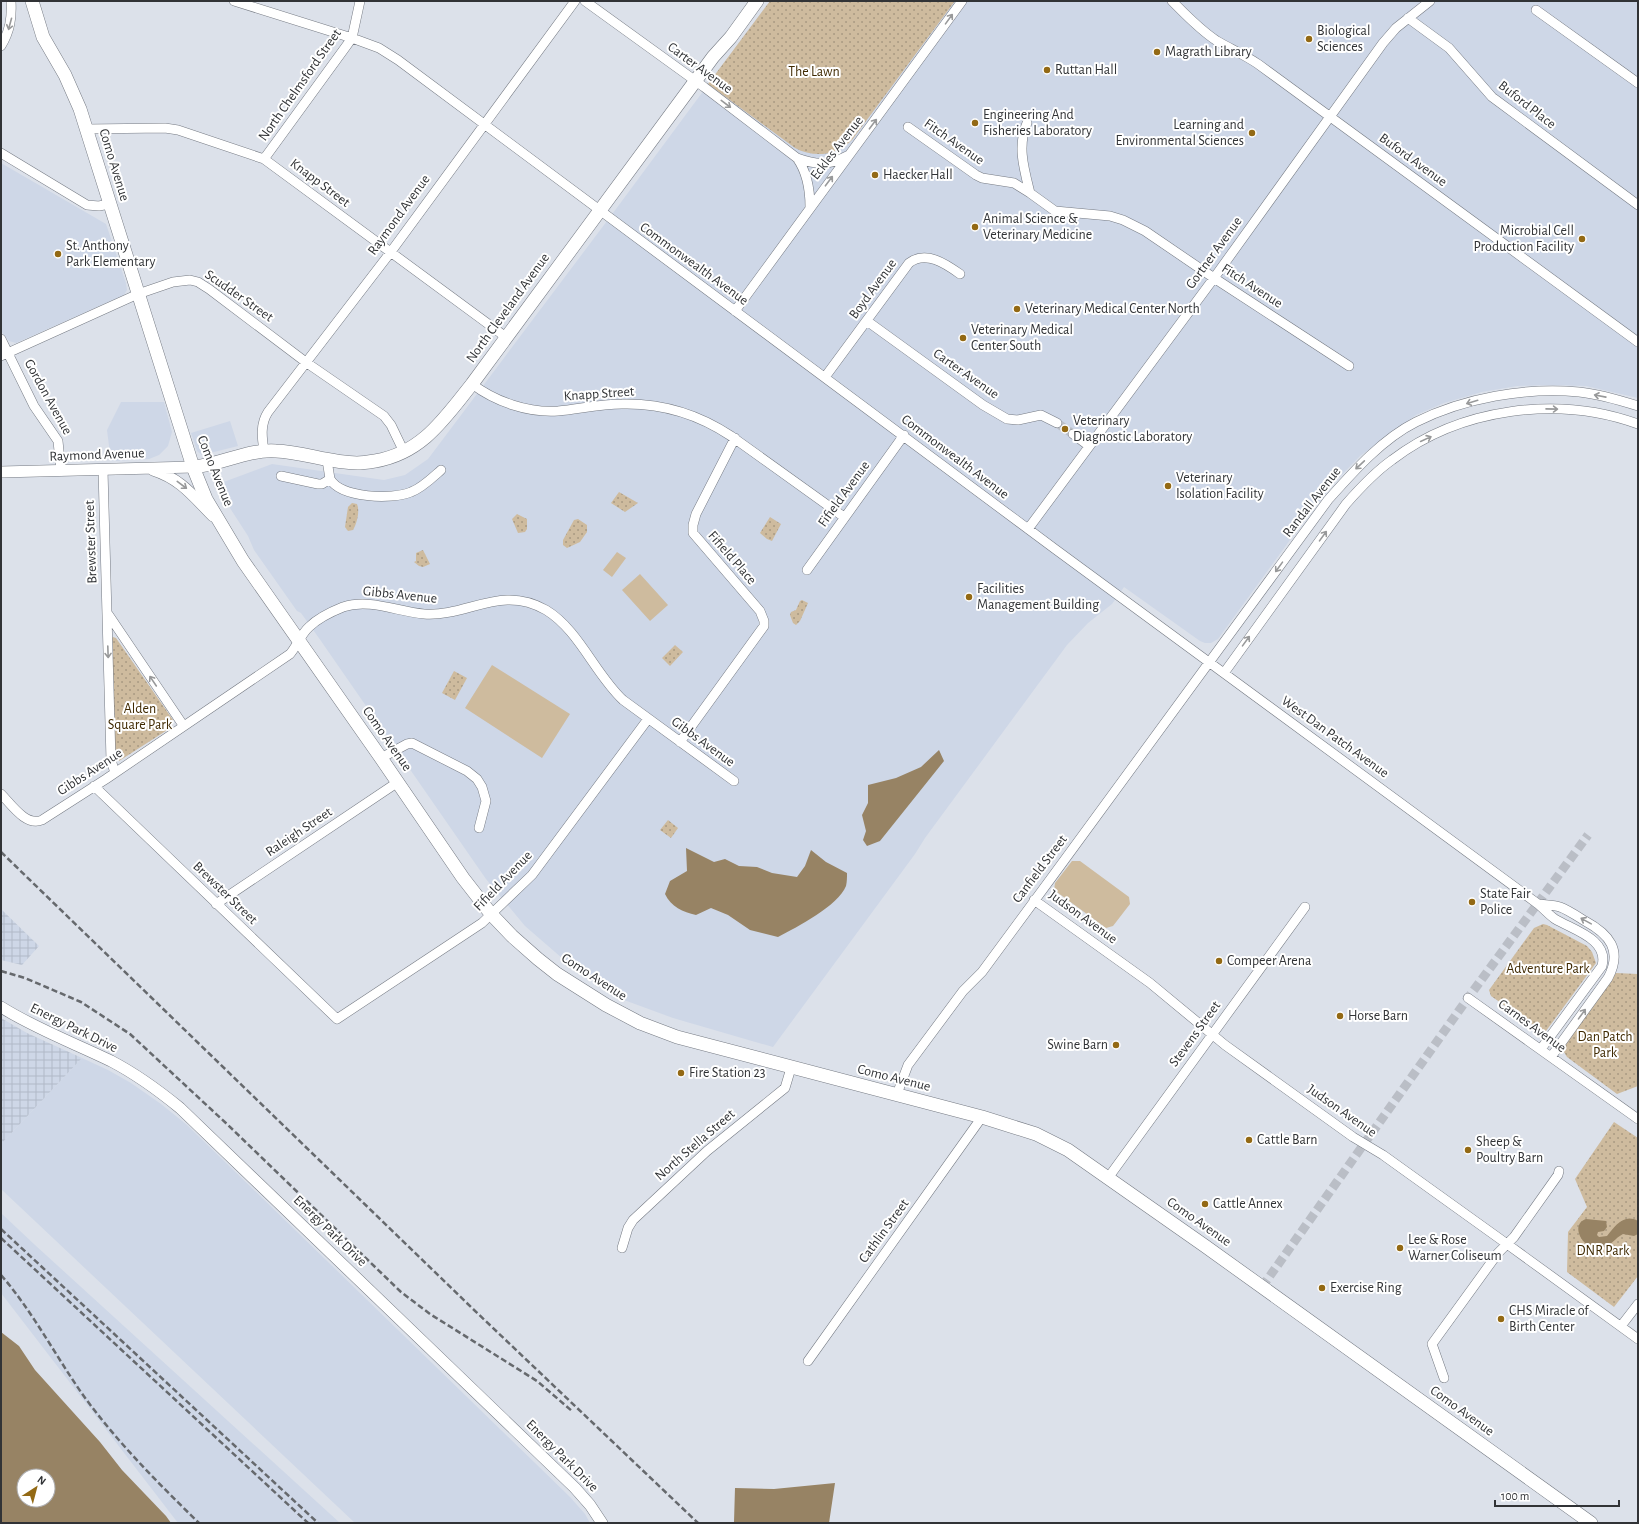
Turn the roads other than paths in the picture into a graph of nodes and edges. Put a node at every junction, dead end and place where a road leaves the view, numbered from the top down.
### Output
1 (12, 1) edge
2 (32, 1) edge
3 (234, 1) edge
4 (360, 1) edge
5 (575, 1) edge
6 (585, 1) edge
7 (757, 1) edge
8 (962, 1) edge
9 (1172, 1) edge
10 (1430, 1) edge
11 (1536, 10) dead end
12 (1408, 18) junction
13 (352, 38) junction
14 (1, 46) edge
15 (695, 81) junction
16 (1637, 81) edge
17 (1330, 116) junction
18 (1027, 123) dead end
19 (484, 125) junction
20 (908, 127) dead end
21 (86, 129) junction
22 (1, 154) edge
23 (849, 155) junction
24 (797, 158) junction
25 (264, 159) junction
26 (1030, 193) junction
27 (109, 204) junction
28 (1638, 205) edge
29 (810, 207) junction
30 (599, 211) junction
31 (390, 253) junction
32 (960, 274) dead end
33 (1214, 278) junction
34 (138, 294) junction
35 (735, 311) junction
36 (867, 321) junction
37 (506, 337) junction
38 (1, 339) edge
39 (1638, 342) edge
40 (5, 354) edge
41 (307, 362) junction
42 (1349, 366) dead end
43 (825, 377) junction
44 (472, 384) junction
45 (1638, 406) edge
46 (1058, 423) tunnel mouth
47 (1638, 424) edge
48 (1073, 434) tunnel mouth
49 (1397, 434) junction
50 (904, 436) junction
51 (735, 438) junction
52 (1089, 446) junction
53 (1407, 450) junction
54 (264, 451) junction
55 (404, 452) junction
56 (327, 460) junction
57 (193, 467) junction
58 (147, 469) junction
59 (103, 470) junction
60 (441, 470) dead end
61 (61, 471) junction
62 (1, 472) edge
63 (281, 476) dead end
64 (330, 479) junction
65 (844, 517) junction
66 (218, 521) junction
67 (1028, 529) junction
68 (807, 570) dead end
69 (1116, 592) joint
70 (107, 613) junction
71 (299, 641) junction
72 (1209, 662) junction
73 (1224, 673) junction
74 (648, 719) junction
75 (183, 725) junction
76 (680, 742) junction
77 (381, 758) junction
78 (115, 773) junction
79 (734, 781) dead end
80 (398, 782) junction
81 (94, 786) junction
82 (1, 794) edge
83 (479, 828) dead end
84 (1034, 900) junction
85 (216, 904) junction
86 (1538, 904) junction
87 (1305, 907) dead end
88 (492, 914) junction
89 (1468, 998) dead end
90 (1, 1007) edge
91 (337, 1019) joint
92 (1212, 1034) junction
93 (1540, 1049) junction
94 (1551, 1057) junction
95 (792, 1068) junction
96 (897, 1094) junction
97 (982, 1117) junction
98 (1638, 1119) edge
99 (1559, 1171) dead end
100 (1108, 1178) junction
101 (1507, 1244) junction
102 (622, 1248) dead end
103 (1638, 1304) edge
104 (1621, 1326) junction
105 (1638, 1339) edge
106 (808, 1361) dead end
107 (1444, 1378) dead end
108 (602, 1523) edge
109 (1591, 1523) edge

1 -> 14 street
2 - 21 main road, Como Avenue
3 - 13 street, Commonwealth Avenue
4 - 13 street, North Chelmsford Street
5 - 19 street, Raymond Avenue
6 - 15 street, Carter Avenue
7 - 15 main road, North Cleveland Avenue
23 -> 8 street, Eckles Avenue
9 - 17 street, Buford Avenue
10 - 12 street, Gortner Avenue
11 - 16 street
12 - 17 street, Gortner Avenue
12 - 28 street, Buford Place
13 - 19 street, Commonwealth Avenue
13 - 25 street, North Chelmsford Street
15 -> 24 street, Carter Avenue
15 - 30 main road, North Cleveland Avenue
17 - 33 street, Gortner Avenue
17 - 39 street, Buford Avenue
18 - 26 street
19 - 30 street, Commonwealth Avenue
19 - 31 street, Raymond Avenue
20 - 26 street, Fitch Avenue
21 - 25 street, Knapp Street
21 - 27 main road, Como Avenue
22 - 27 street
23 - 24 street, Carter Avenue
29 -> 23 street, Eckles Avenue
24 - 29 street, Carter Avenue
25 - 31 street, Knapp Street
26 - 33 street, Fitch Avenue
27 - 34 main road, Como Avenue
29 - 35 street, Eckles Avenue
30 - 35 street, Commonwealth Avenue
30 - 37 main road, North Cleveland Avenue
31 - 37 street, Knapp Street
31 - 41 street, Raymond Avenue
32 - 36 street, Boyd Avenue
33 - 42 street, Fitch Avenue
33 - 52 street, Gortner Avenue
34 - 40 street, Scudder Street
34 - 41 street, Scudder Street
34 - 57 main road, Como Avenue
35 - 43 street, Commonwealth Avenue
36 - 43 street, Boyd Avenue
36 - 46 street, Carter Avenue
37 - 44 main road, North Cleveland Avenue
38 - 40 street, Gordon Avenue
40 - 61 street, Gordon Avenue
41 - 54 street, Raymond Avenue
41 - 55 street, Scudder Street
43 - 50 street, Commonwealth Avenue
44 - 51 street, Knapp Street
44 - 55 main road, North Cleveland Avenue
45 -> 49 street, Randall Avenue
53 -> 47 street, Randall Avenue
48 - 52 street
49 - 53 street
49 -> 72 street, Randall Avenue
50 - 65 street, Fifield Avenue
50 - 67 street, Commonwealth Avenue
51 - 65 street, Knapp Street
51 - 76 street, Fifield Place
52 - 67 street, Gortner Avenue
73 -> 53 street, Randall Avenue
54 - 56 main road, North Cleveland Avenue
54 - 57 main road, North Cleveland Avenue
55 - 56 main road, North Cleveland Avenue
56 - 64 street
57 - 58 street, Raymond Avenue
57 - 66 main road, Como Avenue
58 - 59 street, Raymond Avenue
58 -> 66 street
59 - 61 street, Raymond Avenue
59 - 70 street, Brewster Street
60 - 64 street
61 - 62 street, Raymond Avenue
63 - 64 street
65 - 68 street, Fifield Avenue
66 - 71 main road, Como Avenue
67 - 69 street, Commonwealth Avenue
69 - 72 street, West Dan Patch Avenue
75 -> 70 street
70 -> 78 street, Brewster Street
71 - 74 street, Gibbs Avenue
71 - 75 street, Gibbs Avenue
71 - 77 main road, Como Avenue
72 - 73 street, West Dan Patch Avenue
72 - 84 street, Canfield Street
73 - 86 street, West Dan Patch Avenue
74 - 76 street, Gibbs Avenue
74 - 88 street, Fifield Avenue
75 - 78 street, Gibbs Avenue
76 - 79 street, Gibbs Avenue
77 - 80 main road, Como Avenue
77 - 83 street
78 - 81 street, Gibbs Avenue
80 - 85 street, Raleigh Street
80 - 88 main road, Como Avenue
81 - 82 street, Gibbs Avenue
81 - 85 street, Brewster Street
84 - 92 street, Judson Avenue
84 - 96 street, Canfield Street
85 - 91 street, Brewster Street
86 - 93 street, West Dan Patch Avenue
94 -> 86 street, West Dan Patch Avenue
87 - 92 street, Stevens Street
88 - 91 street, Fifield Avenue
88 - 95 main road, Como Avenue
89 - 93 street, Carnes Avenue
90 - 108 street, Energy Park Drive
92 - 100 street, Stevens Street
92 - 101 street, Judson Avenue
93 - 94 street, Carnes Avenue
94 - 98 street, Carnes Avenue
95 - 96 main road, Como Avenue
95 - 102 street, North Stella Street
96 - 97 main road, Como Avenue
97 - 100 main road, Como Avenue
97 - 106 street, Cathlin Street
99 - 101 street
100 - 109 main road, Como Avenue
101 - 104 street, Judson Avenue
101 - 107 street
103 - 104 street
104 - 105 street, Judson Avenue

